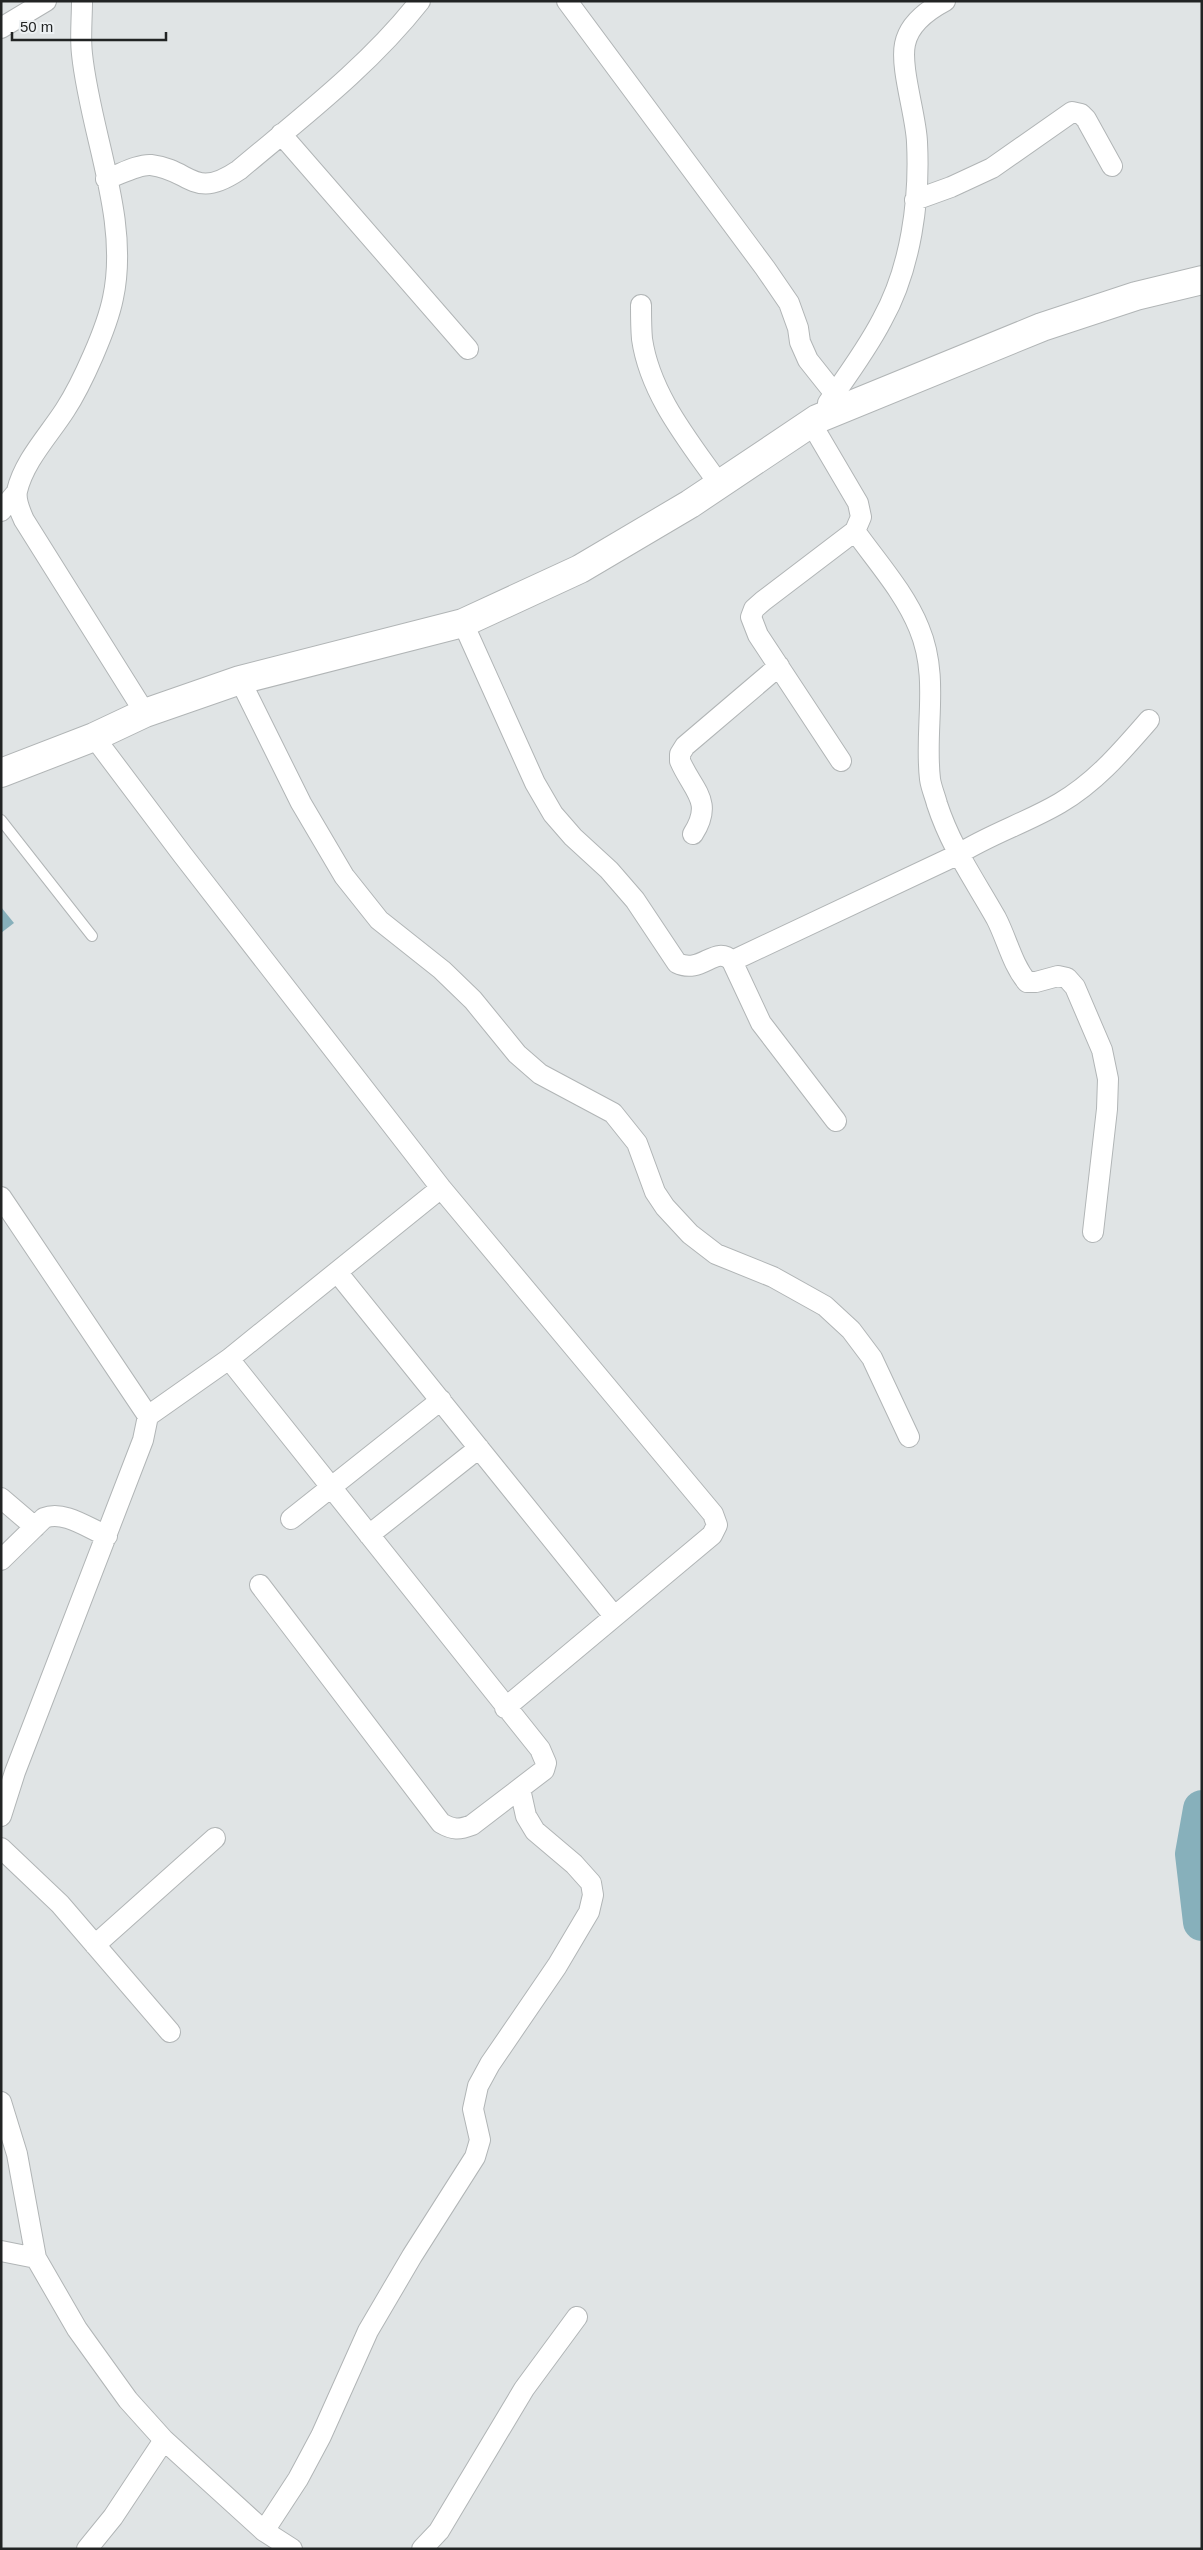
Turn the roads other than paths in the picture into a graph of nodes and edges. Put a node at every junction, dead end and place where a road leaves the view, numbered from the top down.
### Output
1 (46, 1) edge
2 (82, 1) edge
3 (420, 1) edge
4 (567, 1) edge
5 (945, 1) edge
6 (1, 28) edge
7 (281, 134) junction
8 (1112, 166) dead end
9 (106, 179) junction
10 (915, 200) junction
11 (1202, 280) edge
12 (641, 304) dead end
13 (468, 348) dead end
14 (835, 394) junction
15 (814, 421) junction
16 (718, 484) junction
17 (16, 493) junction
18 (1, 511) edge
19 (855, 530) junction
20 (463, 623) junction
21 (779, 666) junction
22 (240, 680) junction
23 (145, 713) junction
24 (1149, 720) dead end
25 (94, 737) junction
26 (840, 761) dead end
27 (1, 773) edge
28 (1, 820) edge
29 (693, 834) dead end
30 (957, 855) junction
31 (92, 936) dead end
32 (732, 961) junction
33 (836, 1121) dead end
34 (441, 1188) junction
35 (1, 1197) edge
36 (1093, 1232) dead end
37 (337, 1272) junction
38 (228, 1359) junction
39 (440, 1400) junction
40 (148, 1416) junction
41 (909, 1437) dead end
42 (479, 1448) junction
43 (331, 1486) junction
44 (1, 1498) edge
45 (291, 1519) dead end
46 (35, 1527) junction
47 (370, 1535) junction
48 (107, 1536) junction
49 (1, 1560) edge
50 (260, 1585) dead end
51 (614, 1616) junction
52 (505, 1708) junction
53 (520, 1790) junction
54 (1, 1816) edge
55 (215, 1838) dead end
56 (1, 1848) edge
57 (95, 1945) junction
58 (170, 2032) dead end
59 (1, 2102) edge
60 (1, 2251) edge
61 (36, 2258) junction
62 (577, 2317) dead end
63 (164, 2440) junction
64 (264, 2531) junction
65 (87, 2549) edge
66 (292, 2549) edge
67 (422, 2549) edge

1 - 6 street
2 - 9 street
3 - 7 street
4 - 14 street
5 - 10 street
7 - 9 street
7 - 13 street
8 - 10 street
9 - 17 street
10 - 14 street
11 - 15 street
12 - 16 street
14 - 15 street
15 - 16 street
15 - 19 street
16 - 20 street
17 - 18 street
17 - 23 street
19 - 21 street
19 - 30 street
20 - 22 street
20 - 32 street
21 - 26 street
21 - 29 street
22 - 23 street
22 - 41 street
23 - 25 street
24 - 30 street
25 - 27 street
25 - 34 street
28 - 31 lane
30 - 32 street
30 - 36 street
32 - 33 street
34 - 37 street
34 - 51 street
35 - 40 street
37 - 38 street
37 - 39 street
38 - 40 street
38 - 43 street
39 - 42 street
39 - 43 street
40 - 48 street
42 - 47 street
42 - 51 street
43 - 45 street
43 - 47 street
44 - 46 street
46 - 48 street
46 - 49 street
47 - 52 street
48 - 54 street
50 - 53 street
51 - 52 street
52 - 53 street
53 - 64 street
55 - 57 street
56 - 57 street
57 - 58 street
59 - 61 street
60 - 61 street
61 - 63 street
62 - 67 street
63 - 64 street
63 - 65 street
64 - 66 street

